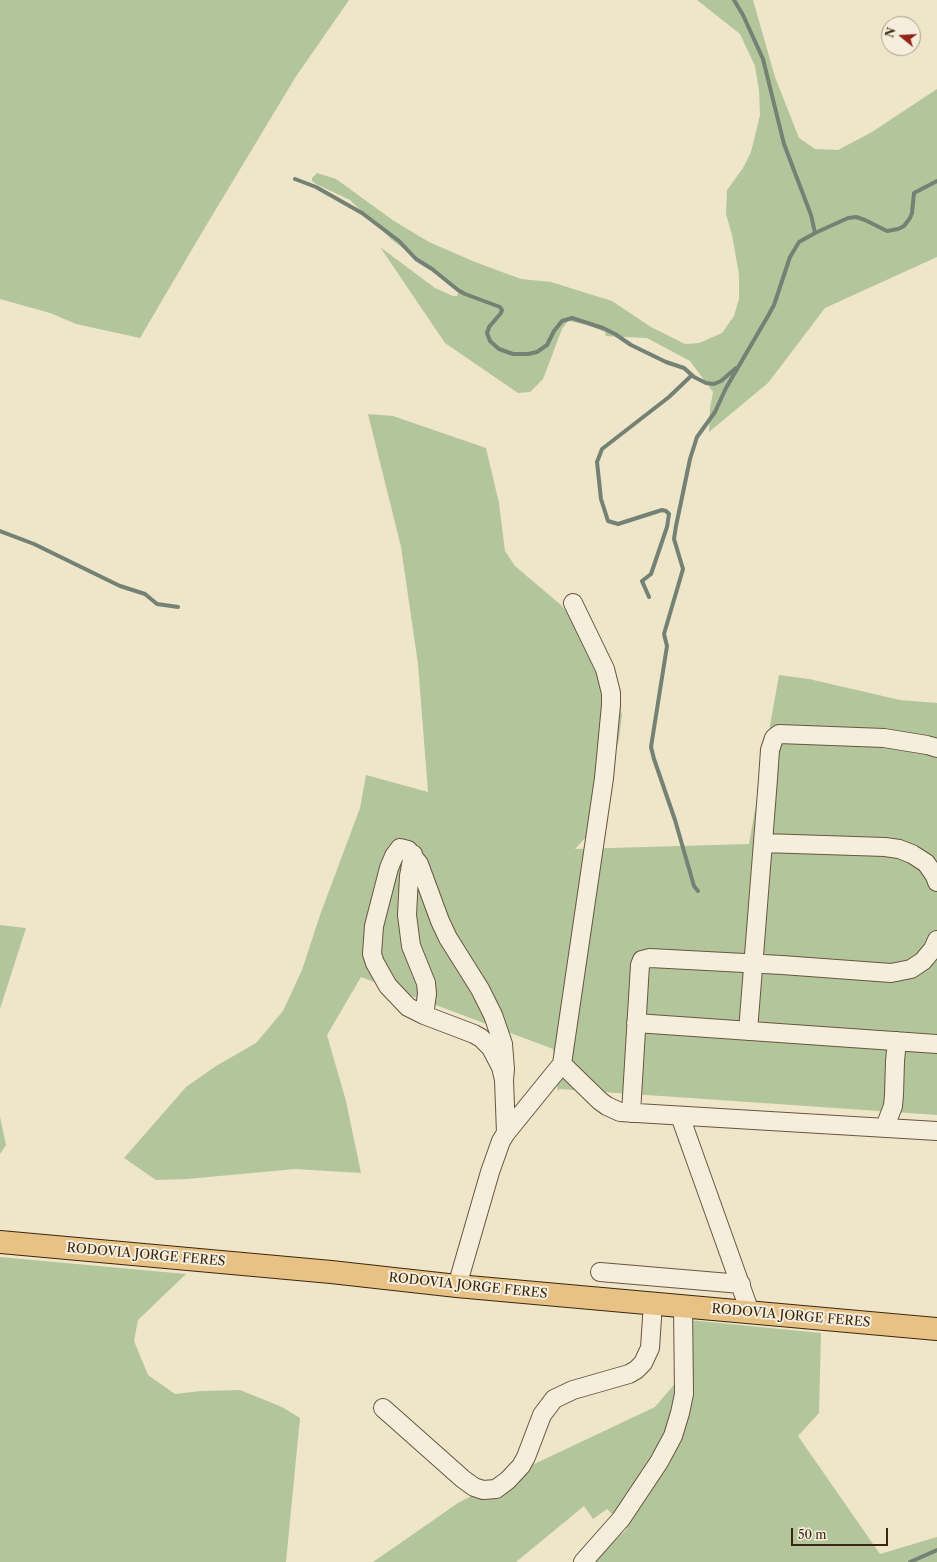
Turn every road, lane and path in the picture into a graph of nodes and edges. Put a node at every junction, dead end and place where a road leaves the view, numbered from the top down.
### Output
1 (573, 603) dead end
2 (937, 748) edge
3 (762, 843) junction
4 (413, 854) junction
5 (937, 882) edge
6 (937, 940) edge
7 (753, 963) junction
8 (424, 1015) junction
9 (636, 1023) junction
10 (748, 1031) junction
11 (897, 1041) junction
12 (937, 1044) edge
13 (562, 1064) junction
14 (504, 1080) junction
15 (631, 1113) junction
16 (680, 1116) junction
17 (884, 1127) junction
18 (937, 1131) edge
19 (506, 1133) junction
20 (0, 1242) edge
21 (600, 1272) dead end
22 (741, 1284) junction
23 (457, 1286) junction
24 (653, 1303) junction
25 (683, 1306) junction
26 (750, 1312) junction
27 (937, 1329) edge
28 (383, 1408) dead end
29 (583, 1562) edge

1 - 13 street
2 - 3 street
3 - 5 street
3 - 7 street
4 - 8 street
4 - 8 street
4 - 14 street
6 - 7 street
7 - 9 street
7 - 10 street
8 - 14 street
9 - 10 street
9 - 15 street
10 - 11 street
11 - 12 street
11 - 17 street
13 - 15 street
13 - 19 street
14 - 19 street
15 - 16 street
16 - 17 street
16 - 22 street
17 - 18 street
19 - 23 street
20 - 23 main road, RODOVIA JORGE FERES
21 - 22 street
22 - 26 street
23 - 24 main road, RODOVIA JORGE FERES
24 - 25 main road, RODOVIA JORGE FERES
24 - 28 street
25 - 26 main road, RODOVIA JORGE FERES
25 - 29 street
26 - 27 main road, RODOVIA JORGE FERES

